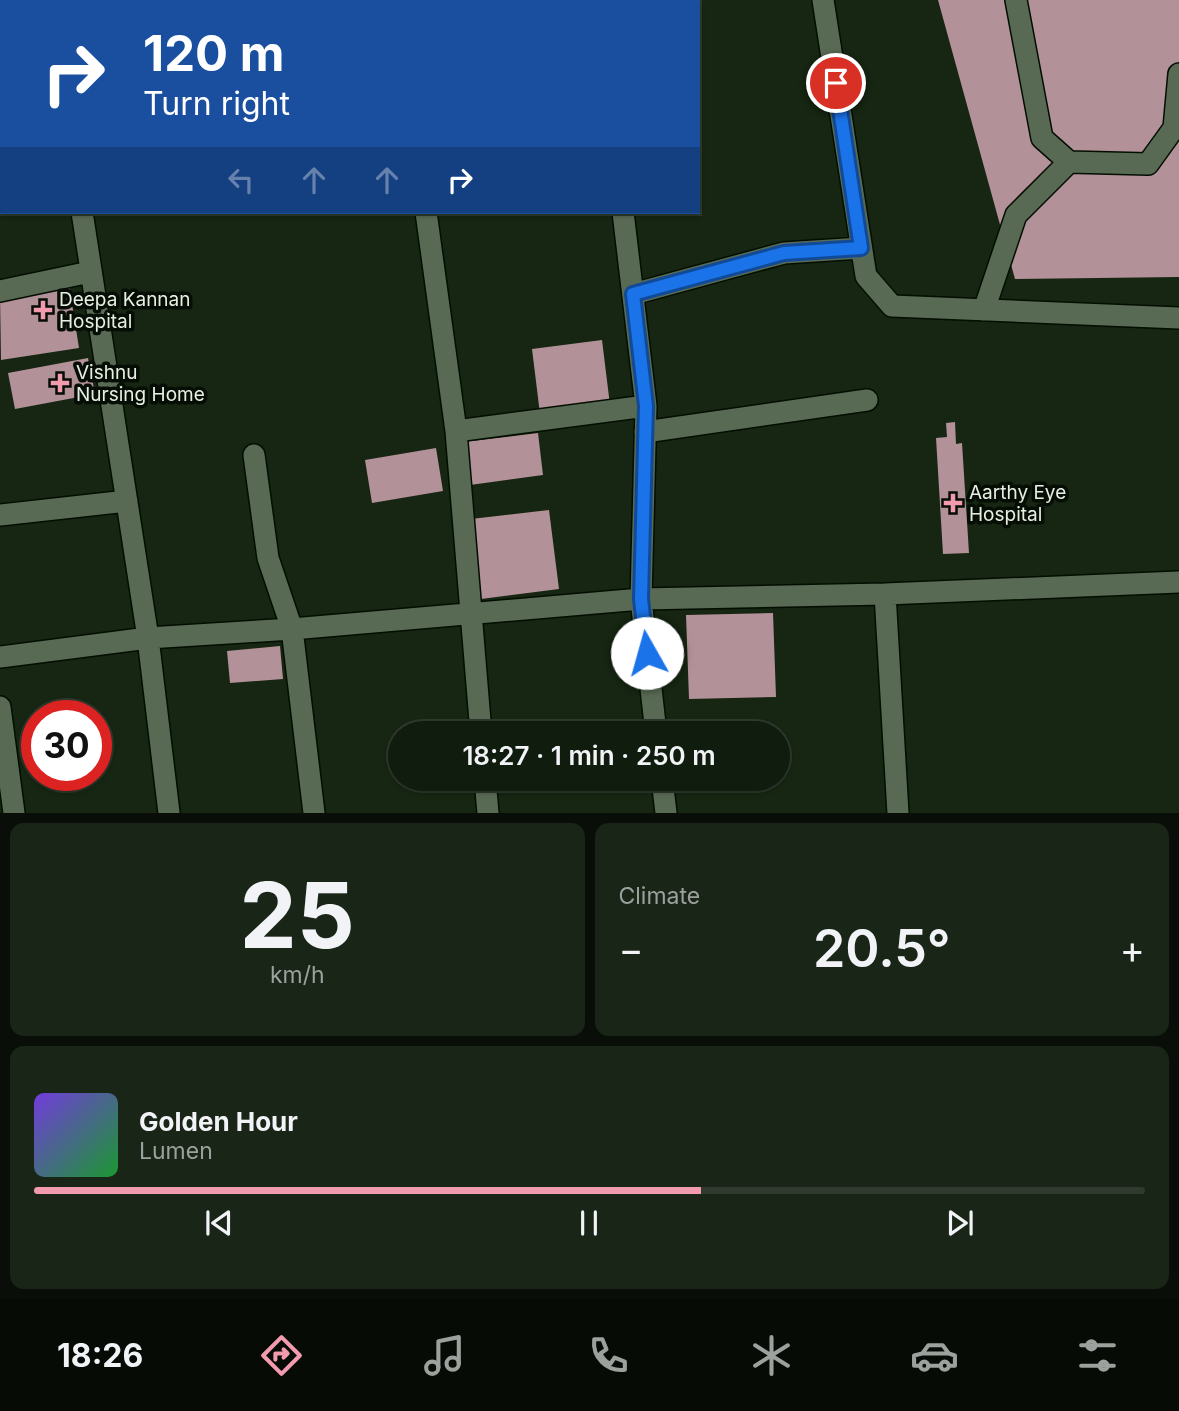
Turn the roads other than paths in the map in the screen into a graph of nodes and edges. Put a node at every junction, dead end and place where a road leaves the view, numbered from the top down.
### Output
1 (823, 0) edge
2 (1016, 0) edge
3 (1179, 74) edge
4 (1069, 162) junction
5 (82, 214) edge
6 (426, 214) edge
7 (623, 214) edge
8 (861, 248) junction
9 (90, 272) junction
10 (0, 291) edge
11 (633, 294) junction
12 (984, 310) junction
13 (1179, 318) edge
14 (867, 400) dead end
15 (646, 406) junction
16 (456, 431) junction
17 (645, 432) junction
18 (254, 455) dead end
19 (127, 501) junction
20 (0, 515) edge
21 (1179, 582) edge
22 (885, 594) junction
23 (641, 599) junction
24 (469, 614) junction
25 (292, 629) junction
26 (148, 638) junction
27 (0, 657) edge
28 (0, 707) edge
29 (480, 721) edge
30 (655, 721) edge
31 (486, 791) edge
32 (663, 791) edge
33 (14, 813) edge
34 (169, 813) edge
35 (314, 813) edge
36 (488, 813) edge
37 (666, 813) edge
38 (898, 813) edge

1 - 8 street
2 - 4 street
3 - 4 street
4 - 12 street
5 - 9 street
6 - 16 street
7 - 11 street
8 - 11 street
8 - 12 street
9 - 10 street
9 - 19 street
11 - 15 street
12 - 13 street
14 - 17 street
15 - 16 street
15 - 17 street
16 - 24 street
17 - 23 street
18 - 25 street
19 - 20 street
19 - 26 street
21 - 22 street
22 - 23 street
22 - 38 street
23 - 24 street
23 - 30 street
24 - 25 street
24 - 29 street
25 - 26 street
25 - 35 street
26 - 27 street
26 - 34 street
28 - 33 street
31 - 36 street
32 - 37 street

